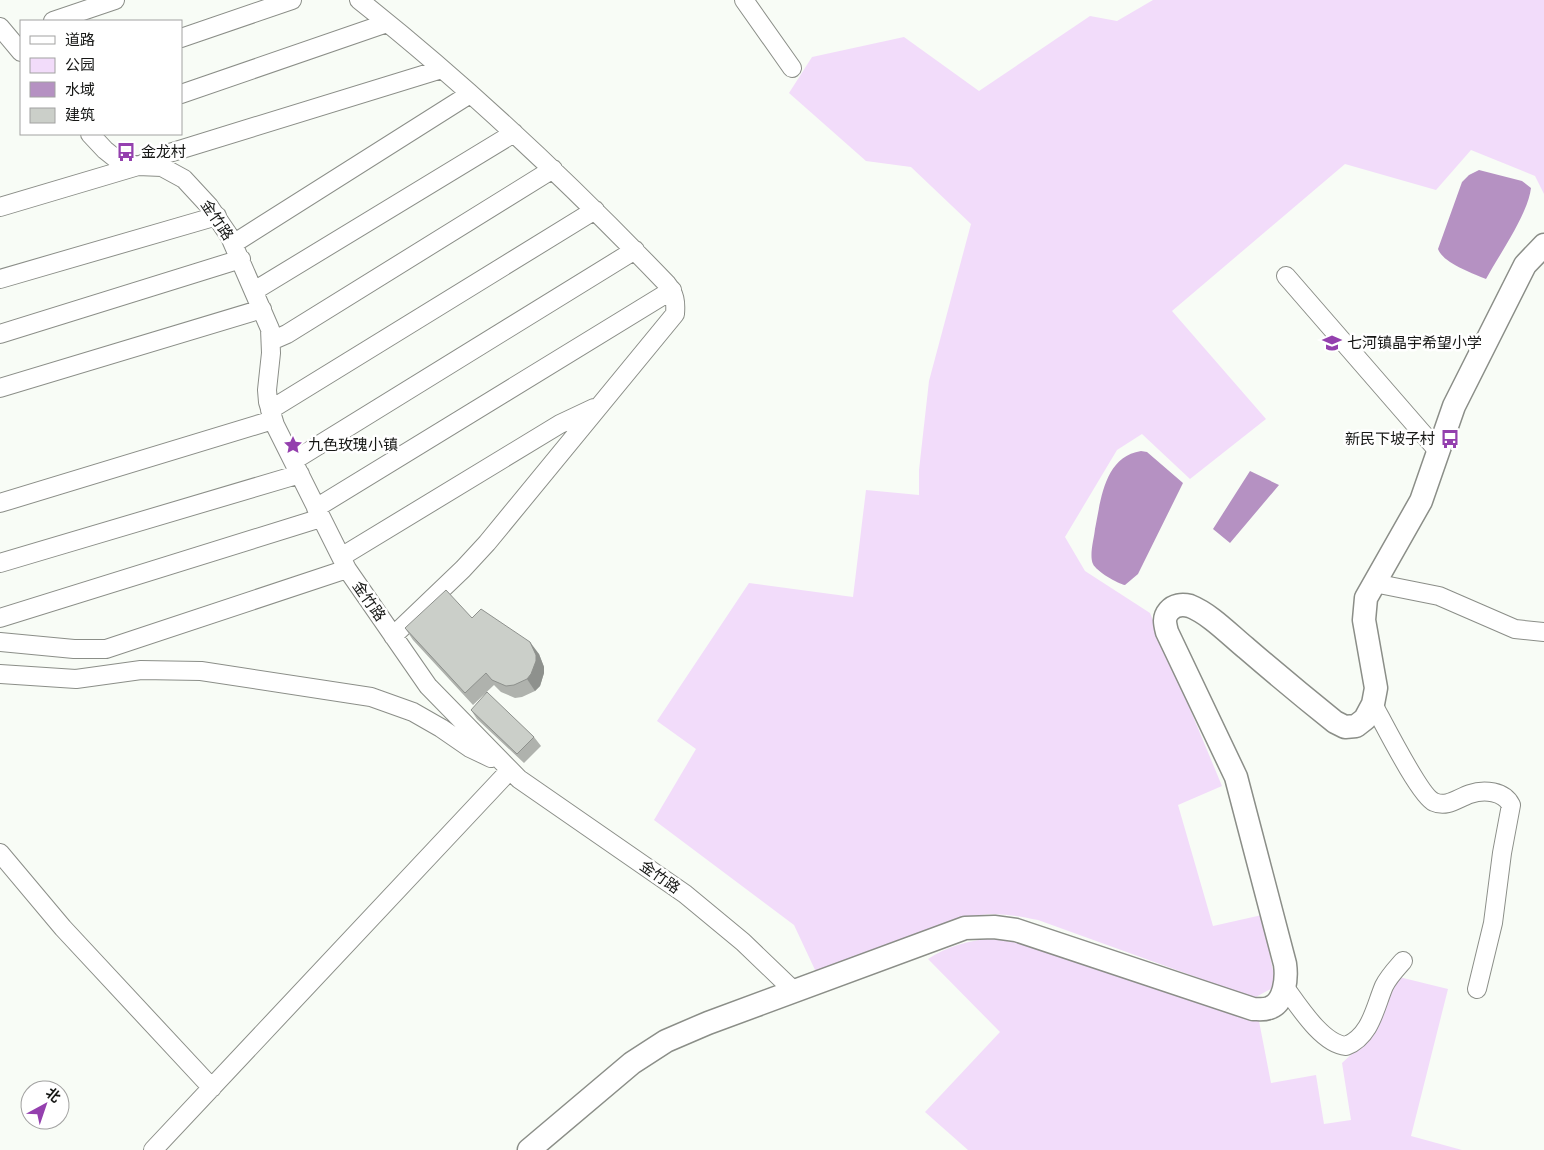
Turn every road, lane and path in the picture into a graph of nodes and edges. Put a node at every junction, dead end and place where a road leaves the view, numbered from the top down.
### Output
1 (115, 0) edge
2 (292, 0) edge
3 (359, 0) edge
4 (744, 0) edge
5 (56, 20) edge
6 (387, 23) junction
7 (10, 32) edge
8 (182, 38) edge
9 (20, 50) edge
10 (792, 68) dead end
11 (442, 69) junction
12 (182, 94) edge
13 (470, 94) junction
14 (514, 133) junction
15 (91, 135) edge
16 (138, 166) junction
17 (553, 169) junction
18 (0, 207) edge
19 (594, 210) junction
20 (217, 216) junction
21 (1544, 245) edge
22 (634, 250) junction
23 (237, 251) junction
24 (1286, 276) dead end
25 (0, 279) edge
26 (672, 290) junction
27 (254, 291) junction
28 (262, 309) junction
29 (0, 334) edge
30 (271, 341) junction
31 (0, 388) edge
32 (599, 406) junction
33 (272, 415) junction
34 (1438, 451) junction
35 (296, 467) junction
36 (0, 504) edge
37 (319, 513) junction
38 (0, 563) edge
39 (344, 563) junction
40 (1374, 583) junction
41 (0, 618) edge
42 (1544, 632) edge
43 (393, 636) junction
44 (0, 642) edge
45 (0, 674) edge
46 (1373, 704) junction
47 (506, 766) junction
48 (0, 853) edge
49 (1403, 961) dead end
50 (1284, 986) junction
51 (1477, 989) dead end
52 (794, 991) junction
53 (212, 1088) junction
54 (535, 1148) edge
55 (153, 1150) edge

1 - 5 street
2 - 8 street
3 - 6 street
4 - 10 street
6 - 11 street
6 - 12 street
7 - 9 street
11 - 13 street
11 - 16 street
13 - 14 street
13 - 23 street
14 - 17 street
14 - 27 street
15 - 16 street, 金竹路
16 - 18 street
16 - 20 street, 金竹路
17 - 19 street
17 - 30 street
19 - 22 street
19 - 33 street
20 - 23 street, 金竹路
20 - 25 street
21 - 34 main road
22 - 26 street
22 - 35 street
23 - 27 street, 金竹路
23 - 29 street
24 - 34 street
26 - 32 street
26 - 37 street
27 - 28 street, 金竹路
28 - 30 street, 金竹路
28 - 31 street
30 - 33 street, 金竹路
32 - 39 street
32 - 43 street
33 - 35 street, 金竹路
33 - 36 street
34 - 40 main road
35 - 37 street, 金竹路
35 - 38 street
37 - 39 street, 金竹路
37 - 41 street
39 - 43 street, 金竹路
39 - 44 street
40 - 42 street
40 - 46 main road
43 - 47 street, 金竹路
45 - 47 street
46 - 50 main road
46 - 51 street
47 - 52 street, 金竹路
47 - 53 street
48 - 53 street
49 - 50 street
50 - 52 main road
52 - 54 main road
53 - 55 street

